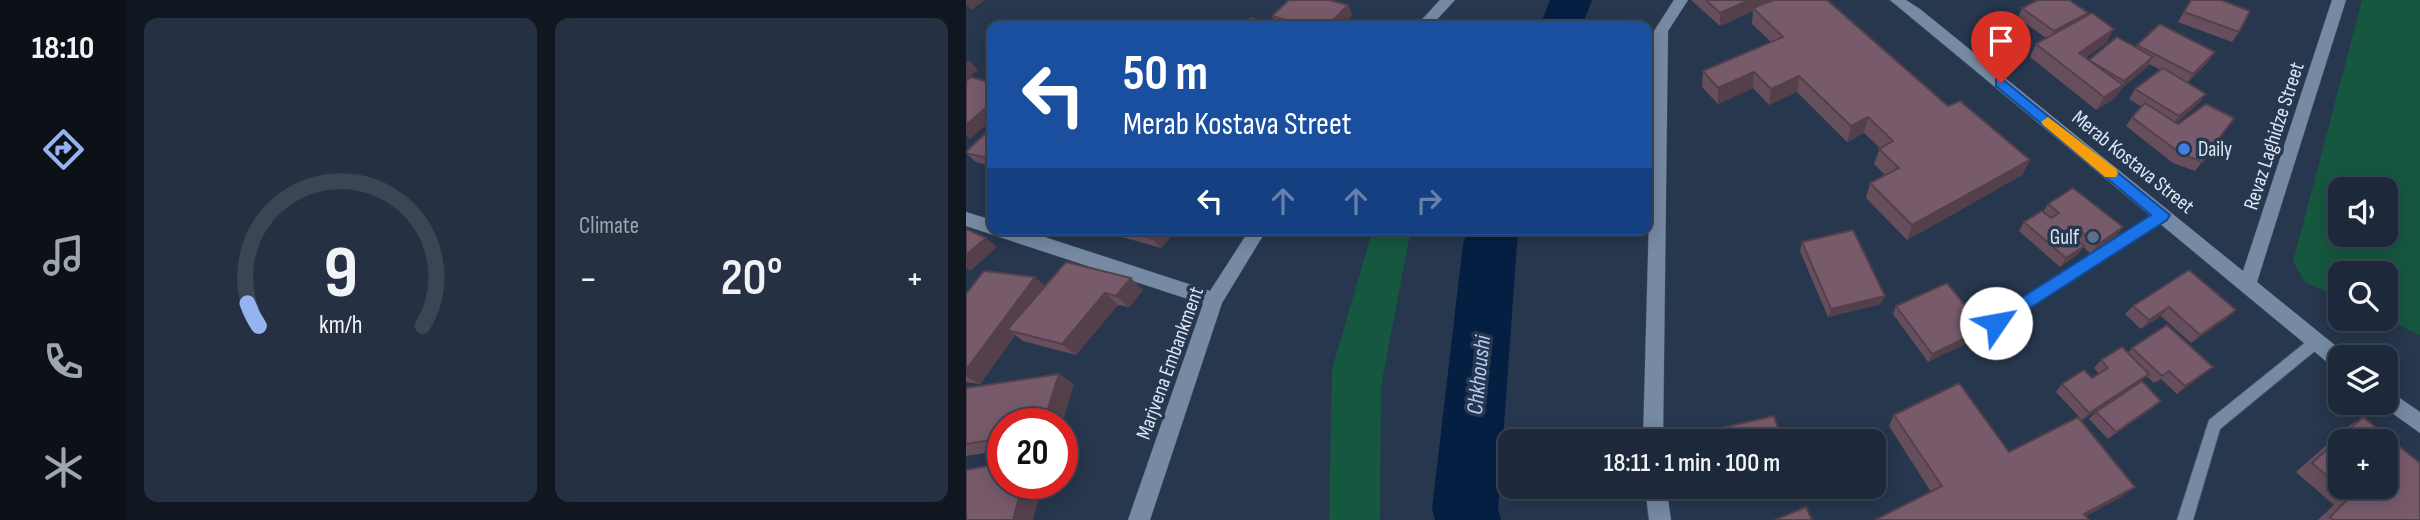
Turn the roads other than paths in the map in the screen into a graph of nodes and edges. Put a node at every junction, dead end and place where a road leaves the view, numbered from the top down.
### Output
1 (1448, 0) edge
2 (1681, 0) edge
3 (1897, 0) edge
4 (2339, 0) edge
5 (1428, 21) edge
6 (2162, 215) junction
7 (966, 219) edge
8 (987, 225) edge
9 (1016, 235) edge
10 (1255, 235) edge
11 (2247, 285) junction
12 (1214, 300) junction
13 (1996, 323) dead end
14 (2316, 342) junction
15 (2328, 352) edge
16 (2398, 407) edge
17 (2420, 424) edge
18 (1653, 429) edge
19 (1657, 499) edge
20 (1139, 520) edge
21 (1660, 520) edge
22 (2185, 520) edge

1 - 5 street
2 - 18 street
3 - 6 street, Merab Kostava Street
4 - 11 street, Revaz Laghidze Street
6 - 11 street, Merab Kostava Street
6 - 13 lane
7 - 8 street
9 - 12 street
10 - 12 street, Marjvena Embankment
11 - 14 street, Merab Kostava Street
12 - 20 street, Marjvena Embankment
14 - 15 street, Merab Kostava Street
14 - 22 lane
16 - 17 street
19 - 21 street

